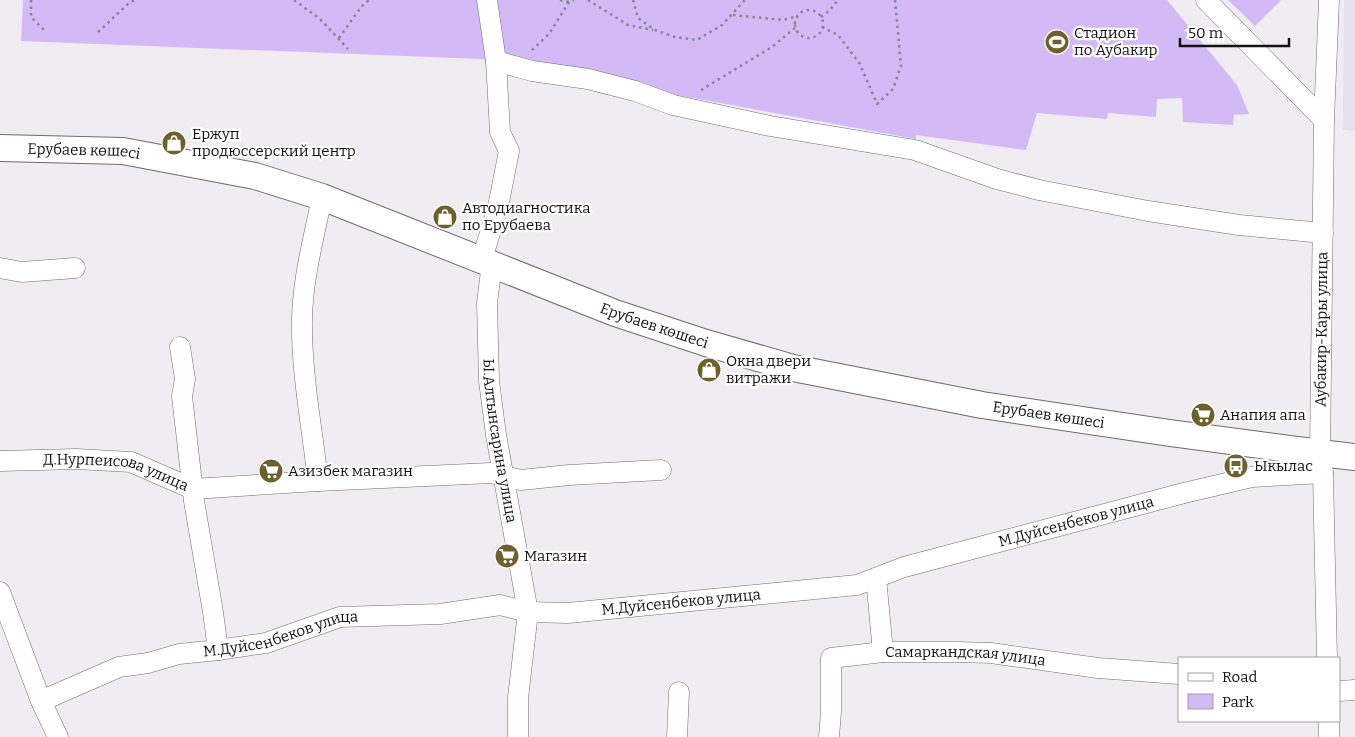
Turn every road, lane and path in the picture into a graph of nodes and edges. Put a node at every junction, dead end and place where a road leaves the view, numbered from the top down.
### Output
1 (31, 0) edge
2 (134, 0) edge
3 (294, 0) edge
4 (369, 0) edge
5 (487, 0) edge
6 (560, 0) edge
7 (574, 0) edge
8 (588, 0) edge
9 (633, 0) edge
10 (745, 0) edge
11 (838, 0) edge
12 (895, 0) edge
13 (1206, 0) edge
14 (1328, 0) edge
15 (569, 2) junction
16 (732, 15) junction
17 (798, 16) junction
18 (821, 18) junction
19 (822, 27) junction
20 (796, 28) junction
21 (655, 30) junction
22 (45, 31) dead end
23 (98, 32) dead end
24 (338, 38) junction
25 (348, 49) dead end
26 (532, 50) dead end
27 (496, 61) junction
28 (701, 90) dead end
29 (1324, 120) junction
30 (0, 148) edge
31 (322, 197) junction
32 (1323, 233) junction
33 (487, 261) junction
34 (0, 268) edge
35 (75, 268) dead end
36 (180, 347) dead end
37 (1355, 456) edge
38 (0, 461) edge
39 (1321, 463) junction
40 (661, 470) dead end
41 (504, 476) junction
42 (318, 481) junction
43 (193, 489) junction
44 (876, 578) junction
45 (0, 592) edge
46 (528, 612) junction
47 (218, 650) junction
48 (883, 652) junction
49 (1327, 657) edge
50 (1178, 674) edge
51 (1355, 690) edge
52 (679, 692) dead end
53 (1340, 692) edge
54 (41, 701) junction
55 (1329, 722) edge
56 (58, 737) edge
57 (518, 737) edge
58 (677, 737) edge
59 (829, 737) edge
60 (1329, 737) edge

1 - 22 path
2 - 23 path
3 - 24 path
4 - 24 path
5 - 27 street, Ы.Алтынсарина улица
6 - 15 path
7 - 15 path
8 - 21 path
9 - 21 path
10 - 16 path
11 - 18 path
12 - 19 path
13 - 29 street
14 - 29 street, Аубакир-Кары улица
15 - 26 path
16 - 17 path
16 - 21 path
17 - 18 path
17 - 20 path
18 - 19 path
19 - 20 path
20 - 28 path
24 - 25 path
27 - 32 street
27 - 33 street, Ы.Алтынсарина улица
29 - 32 street, Аубакир-Кары улица
30 - 31 main road, Ерубаев көшесі
31 - 33 main road, Ерубаев көшесі
31 - 42 street
32 - 39 street, Аубакир-Кары улица
33 - 39 main road, Ерубаев көшесі
33 - 41 street, Ы.Алтынсарина улица
34 - 35 street
36 - 43 street
37 - 39 main road, Ерубаев көшесі
38 - 43 street, Д.Нурпеисова улица
39 - 44 street, М.Дуйсенбеков улица
39 - 49 street, Аубакир-Кары улица
40 - 41 street, Д.Нурпеисова улица
41 - 42 street, Д.Нурпеисова улица
41 - 46 street, Ы.Алтынсарина улица
42 - 43 street, Д.Нурпеисова улица
43 - 47 street
44 - 46 street, М.Дуйсенбеков улица
44 - 48 street
45 - 54 street
46 - 47 street, М.Дуйсенбеков улица
46 - 57 street, Ы.Алтынсарина улица
47 - 54 street, М.Дуйсенбеков улица
48 - 50 street, Самаркандская улица
48 - 59 street, Самаркандская улица
51 - 53 street
52 - 58 street
54 - 56 street
55 - 60 street

